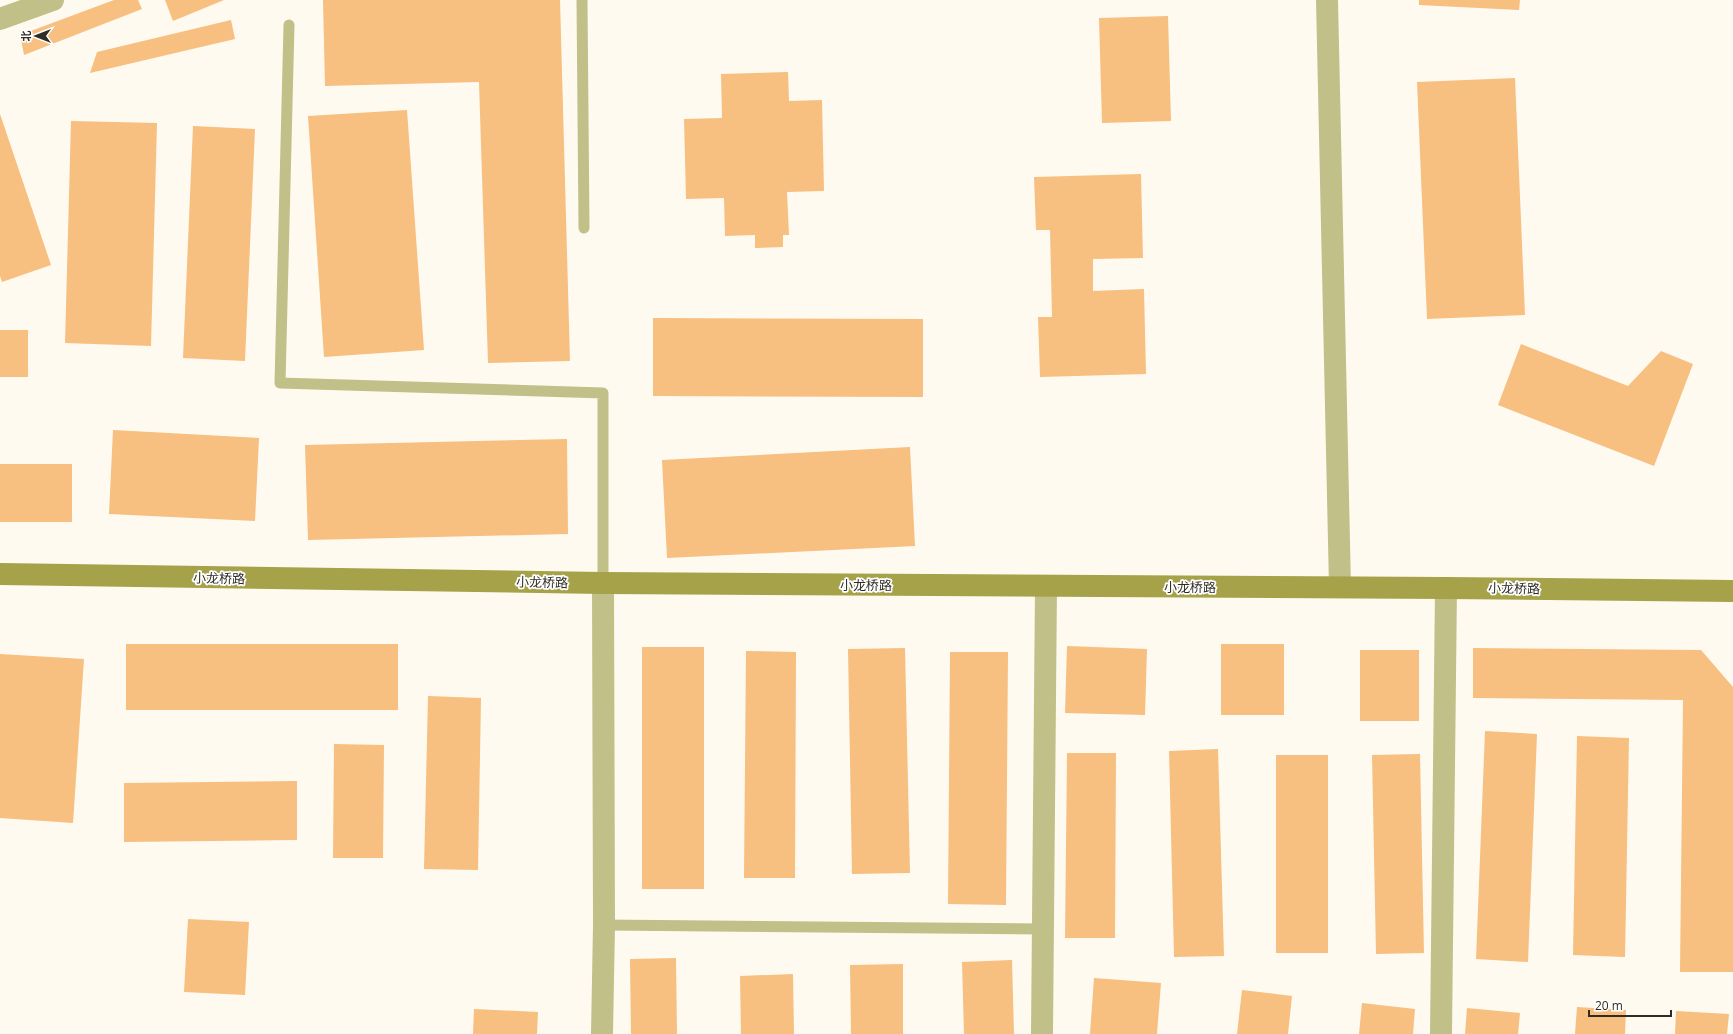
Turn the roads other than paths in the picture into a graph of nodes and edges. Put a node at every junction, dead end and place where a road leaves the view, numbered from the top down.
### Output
1 (53, 0) edge
2 (582, 0) edge
3 (1327, 0) edge
4 (0, 19) edge
5 (289, 25) dead end
6 (584, 228) dead end
7 (0, 574) edge
8 (603, 583) junction
9 (1046, 586) junction
10 (1340, 587) junction
11 (1446, 588) junction
12 (1733, 591) edge
13 (604, 925) junction
14 (1042, 929) junction
15 (602, 1034) edge
16 (1042, 1034) edge
17 (1441, 1034) edge

1 - 4 street
2 - 6 lane
3 - 10 street
5 - 8 lane
7 - 8 street, 小龙桥路
8 - 9 street, 小龙桥路
8 - 13 street
9 - 10 street, 小龙桥路
9 - 14 street
10 - 11 street, 小龙桥路
11 - 12 street, 小龙桥路
11 - 17 street
13 - 14 lane
13 - 15 street
14 - 16 street

